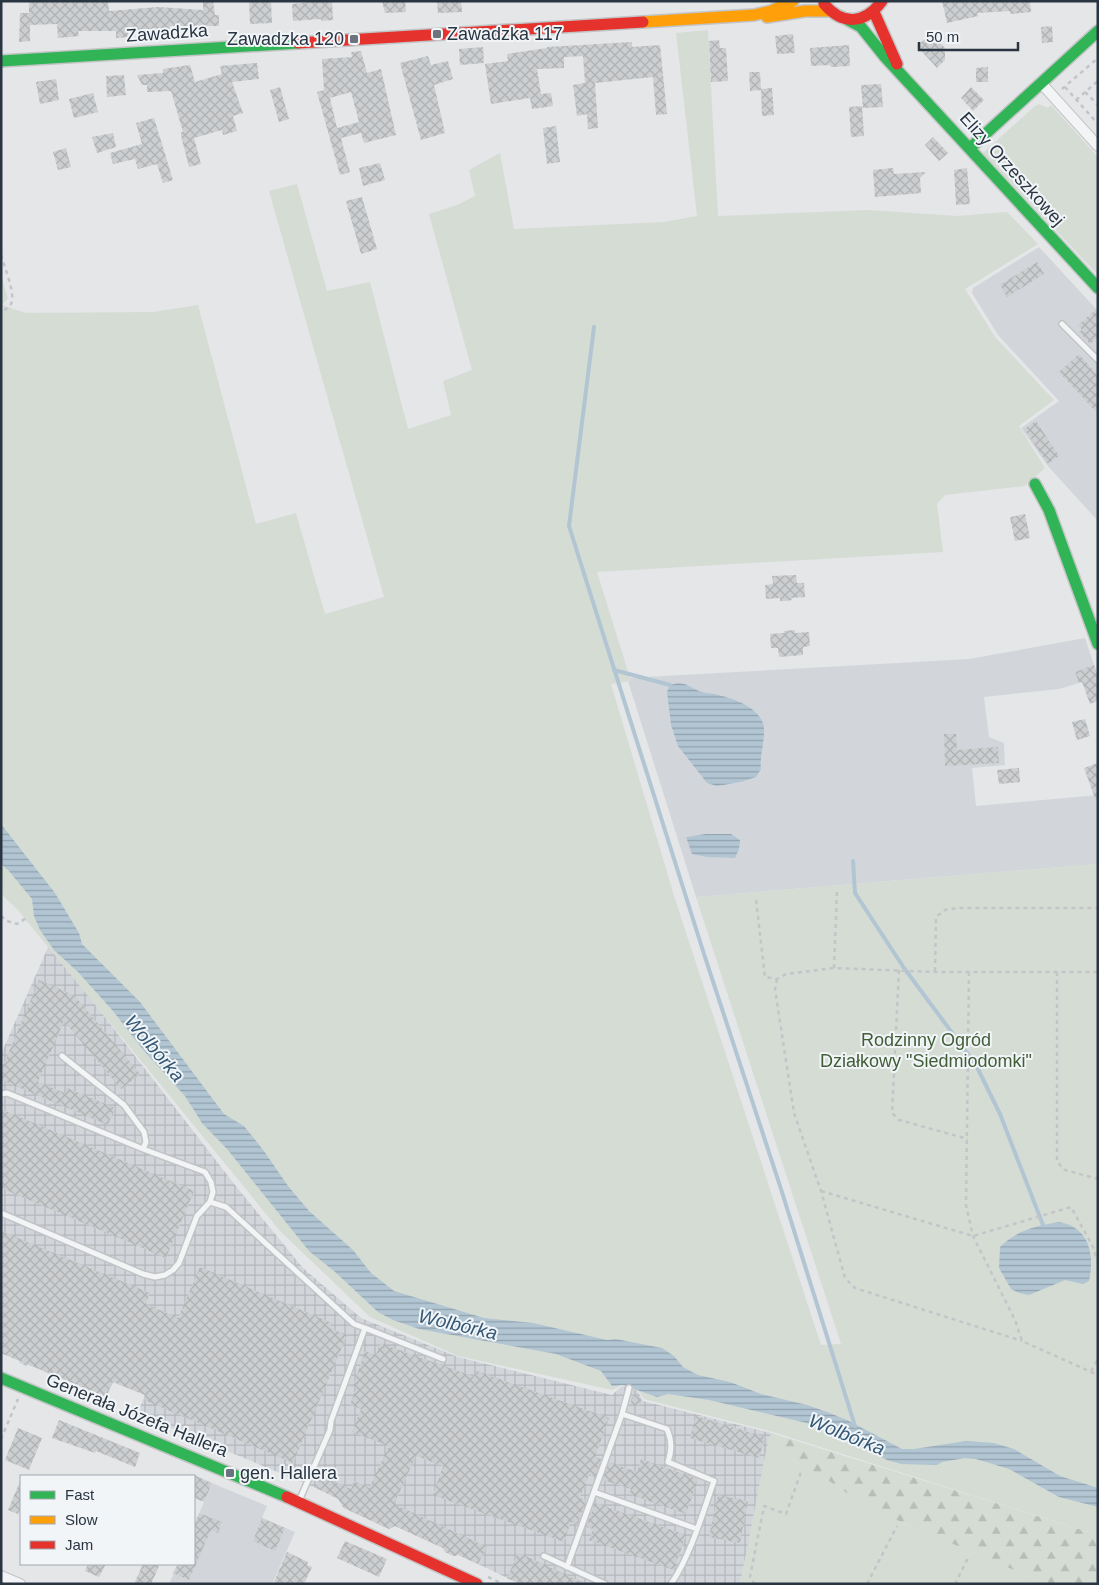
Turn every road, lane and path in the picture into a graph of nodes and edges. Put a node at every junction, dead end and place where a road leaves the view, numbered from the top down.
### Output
1 (793, 1) edge
2 (882, 1) edge
3 (825, 6) edge
4 (874, 12) junction
5 (754, 15) junction
6 (848, 20) junction
7 (1098, 32) edge
8 (1, 61) edge
9 (900, 72) junction
10 (1098, 81) edge
11 (1042, 83) junction
12 (1065, 87) dead end
13 (1085, 92) junction
14 (1076, 100) junction
15 (1098, 105) edge
16 (1098, 124) edge
17 (1098, 146) edge
18 (970, 148) junction
19 (1, 255) edge
20 (1098, 288) edge
21 (1, 311) edge
22 (1062, 324) dead end
23 (1098, 360) edge
24 (1035, 484) dead end
25 (1098, 644) edge
26 (837, 890) dead end
27 (756, 900) dead end
28 (1098, 908) edge
29 (1, 916) edge
30 (28, 918) dead end
31 (834, 968) junction
32 (899, 970) junction
33 (935, 972) junction
34 (969, 972) junction
35 (1057, 972) junction
36 (1098, 972) edge
37 (777, 979) junction
38 (62, 1056) dead end
39 (1, 1094) edge
40 (968, 1139) junction
41 (143, 1149) junction
42 (1098, 1179) edge
43 (821, 1190) junction
44 (210, 1202) junction
45 (1, 1213) edge
46 (973, 1236) junction
47 (1098, 1263) edge
48 (365, 1328) junction
49 (1022, 1341) junction
50 (443, 1359) dead end
51 (1098, 1359) edge
52 (1091, 1371) junction
53 (1098, 1375) edge
54 (1, 1378) edge
55 (23, 1387) junction
56 (629, 1388) dead end
57 (622, 1414) junction
58 (1, 1439) edge
59 (801, 1472) dead end
60 (594, 1492) junction
61 (298, 1502) junction
62 (897, 1526) dead end
63 (697, 1529) junction
64 (544, 1556) dead end
65 (968, 1558) dead end
66 (567, 1567) junction
67 (1, 1576) edge
68 (20, 1584) edge
69 (477, 1584) edge
70 (605, 1584) edge
71 (671, 1584) edge
72 (755, 1584) edge
73 (867, 1584) edge
74 (955, 1584) edge

1 - 5 street, Zawadzka
2 - 4 street
3 - 5 street, Zawadzka
3 - 6 street, Elizy Orzeszkowej
4 - 6 street
4 - 9 street, Elizy Orzeszkowej
5 - 8 street, Zawadzka
6 - 9 street, Elizy Orzeszkowej
7 - 11 street
9 - 18 street, Elizy Orzeszkowej
10 - 13 path
11 - 17 street
11 - 18 street
12 - 14 path
13 - 14 path
13 - 15 path
14 - 16 path
18 - 20 street, Elizy Orzeszkowej
19 - 21 path
22 - 23 lane
24 - 25 street
26 - 31 path
27 - 37 path
28 - 33 path
29 - 30 path
31 - 32 path
31 - 37 path
32 - 33 path
32 - 40 path
33 - 34 path
34 - 35 path
34 - 40 path
35 - 36 path
35 - 42 path
37 - 43 path
38 - 41 lane
39 - 41 lane
40 - 46 path
41 - 44 lane
43 - 46 path
43 - 49 path
44 - 45 lane
44 - 48 lane
46 - 47 path
46 - 49 path
48 - 50 lane
48 - 61 lane
49 - 52 path
51 - 52 path
52 - 53 path
54 - 55 street, Generała Józefa Hallera
55 - 58 path
55 - 61 street, Generała Józefa Hallera
56 - 57 lane
57 - 60 lane
57 - 63 lane
59 - 72 path
60 - 63 lane
60 - 66 lane
61 - 69 street, Generała Józefa Hallera
62 - 73 path
63 - 71 lane
64 - 66 lane
65 - 74 path
66 - 70 lane
67 - 68 street

